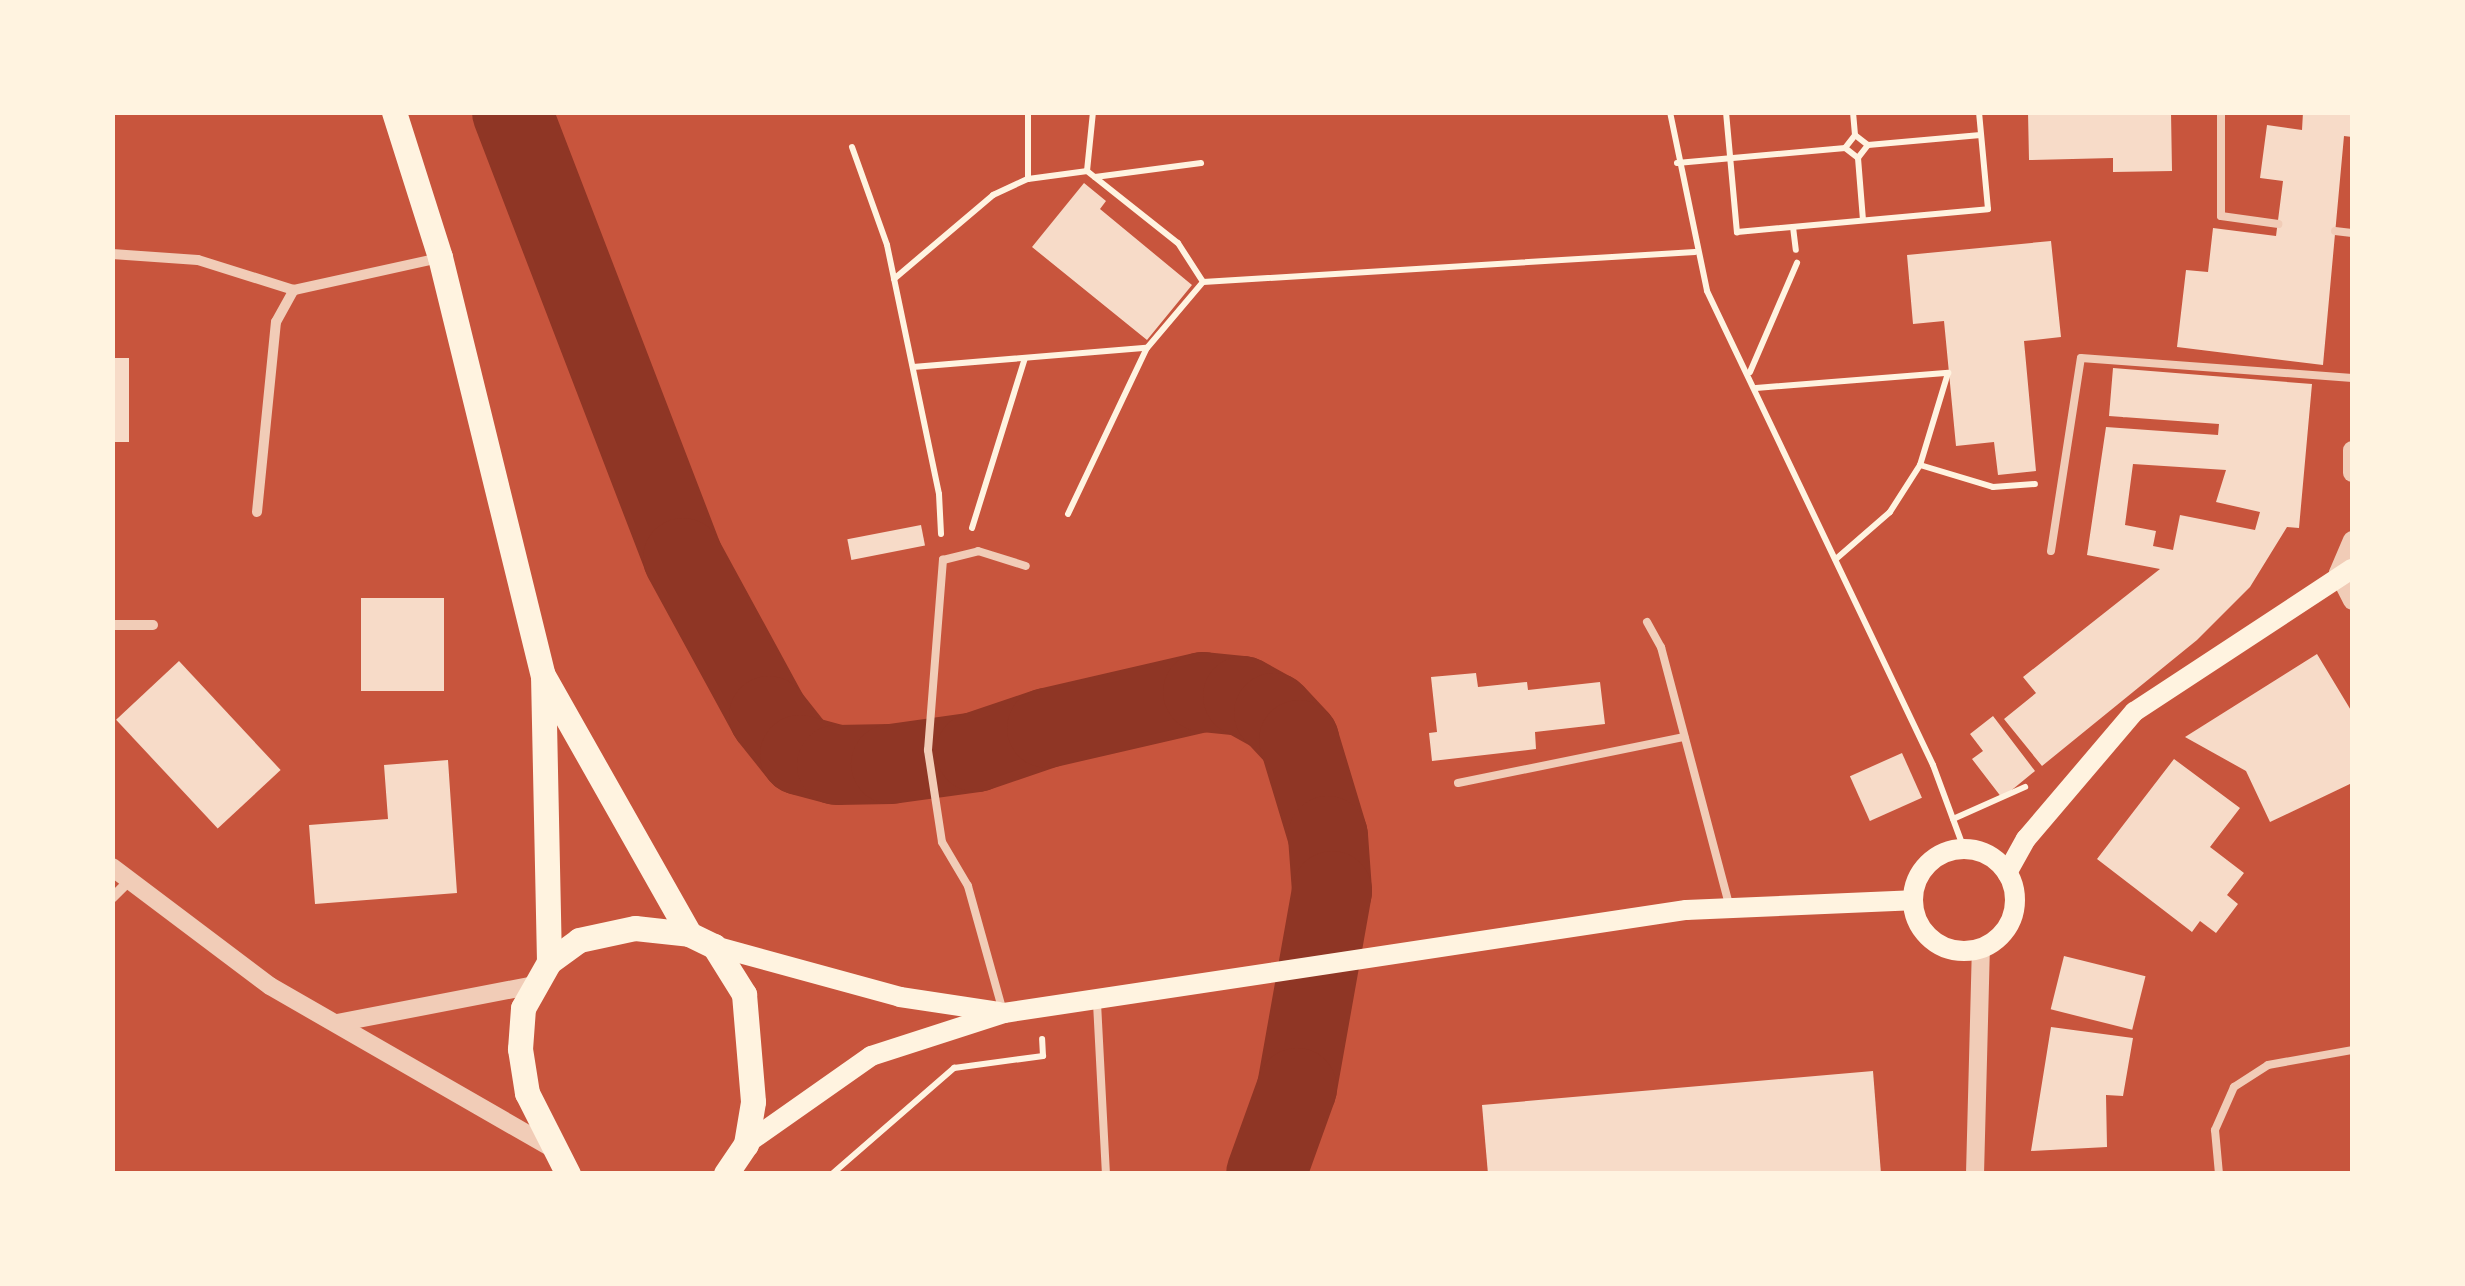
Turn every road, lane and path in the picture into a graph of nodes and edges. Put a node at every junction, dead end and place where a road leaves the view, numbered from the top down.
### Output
1 (394, 112) edge
2 (1028, 112) edge
3 (1093, 112) edge
4 (1670, 112) edge
5 (1726, 112) edge
6 (1853, 112) edge
7 (1979, 112) edge
8 (2221, 112) edge
9 (1855, 135) junction
10 (1981, 135) junction
11 (1868, 145) junction
12 (852, 147) dead end
13 (1844, 148) junction
14 (1730, 158) junction
15 (1858, 158) junction
16 (1201, 163) dead end
17 (1678, 164) junction
18 (1087, 171) junction
19 (1095, 177) junction
20 (1028, 179) junction
21 (1863, 220) junction
22 (2278, 224) dead end
23 (1793, 226) junction
24 (2335, 231) dead end
25 (2352, 233) edge
26 (1796, 250) dead end
27 (1695, 252) junction
28 (112, 254) edge
29 (440, 258) junction
30 (1798, 264) dead end
31 (894, 278) junction
32 (1203, 282) junction
33 (294, 290) junction
34 (1148, 348) junction
35 (1025, 358) junction
36 (913, 367) junction
37 (1749, 373) junction
38 (2352, 378) edge
39 (1756, 388) junction
40 (2352, 450) edge
41 (1920, 465) junction
42 (2352, 472) edge
43 (2066, 486) junction
44 (257, 512) dead end
45 (1068, 514) dead end
46 (2352, 540) edge
47 (964, 550) junction
48 (2051, 551) dead end
49 (1836, 559) junction
50 (942, 560) junction
51 (1026, 566) dead end
52 (2346, 571) edge
53 (2352, 601) edge
54 (1646, 622) dead end
55 (152, 624) dead end
56 (112, 626) edge
57 (543, 675) junction
58 (1684, 738) junction
59 (1458, 782) dead end
60 (2026, 786) dead end
61 (1953, 819) junction
62 (1964, 849) junction
63 (112, 867) edge
64 (2008, 873) junction
65 (127, 883) junction
66 (112, 898) edge
67 (1912, 900) junction
68 (1730, 910) junction
69 (690, 934) junction
70 (714, 946) junction
71 (1981, 949) junction
72 (550, 962) junction
73 (534, 985) junction
74 (1097, 998) junction
75 (1038, 1008) junction
76 (1004, 1013) junction
77 (338, 1023) junction
78 (2352, 1050) edge
79 (746, 1144) junction
80 (550, 1148) junction
81 (728, 1172) edge
82 (568, 1174) edge
83 (832, 1174) edge
84 (1106, 1174) edge
85 (1975, 1174) edge
86 (2219, 1174) edge

1 - 29 main road
2 - 20 path
3 - 18 path
4 - 17 path
5 - 14 path
6 - 9 path
7 - 10 path
8 - 22 lane
9 - 11 path
9 - 13 path
10 - 11 path
10 - 21 path
11 - 15 path
12 - 31 path
13 - 14 path
13 - 15 path
14 - 17 path
14 - 23 path
15 - 21 path
16 - 19 path
17 - 27 path
18 - 19 path
18 - 20 path
19 - 32 path
20 - 31 path
21 - 23 path
23 - 26 path
24 - 25 lane
27 - 32 path
27 - 37 path
28 - 33 street
29 - 33 street
29 - 57 main road
30 - 37 path
31 - 36 path
32 - 34 path
33 - 44 street
34 - 35 path
34 - 45 path
35 - 36 path
35 - 47 path
36 - 50 path
37 - 39 path
38 - 43 lane
39 - 41 path
39 - 49 path
40 - 42 street
41 - 43 path
41 - 49 path
43 - 48 lane
46 - 52 street
47 - 50 lane
47 - 51 lane
49 - 61 path
50 - 76 lane
52 - 53 street
52 - 64 main road
54 - 58 lane
55 - 56 street
57 - 69 main road
57 - 72 main road
58 - 59 lane
58 - 68 lane
60 - 61 path
61 - 62 path
62 - 64 main road
62 - 67 main road
63 - 65 street
64 - 71 main road
65 - 66 street
65 - 77 street
67 - 68 main road
67 - 71 main road
68 - 74 main road
69 - 70 main road
69 - 72 main road
70 - 76 main road
70 - 79 main road
71 - 85 street
72 - 73 main road
73 - 77 street
73 - 80 main road
74 - 75 main road
74 - 84 lane
75 - 76 main road
75 - 83 path
76 - 79 main road
77 - 80 street
78 - 86 lane
79 - 81 main road
80 - 82 main road

